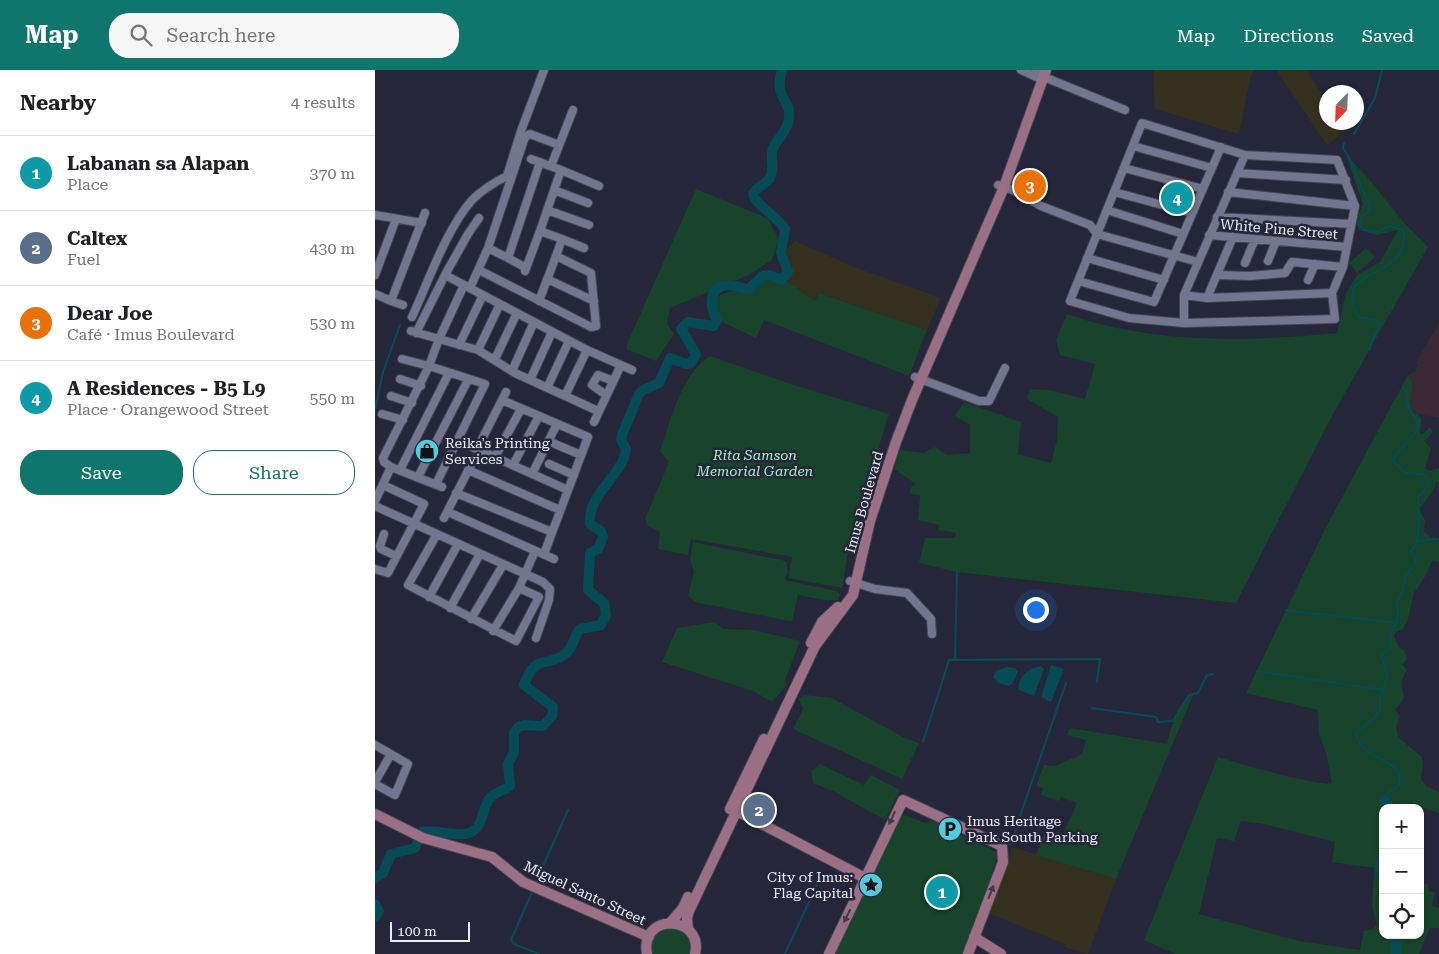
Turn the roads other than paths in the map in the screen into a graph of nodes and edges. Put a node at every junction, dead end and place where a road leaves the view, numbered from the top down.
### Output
1 (544, 70) edge
2 (1021, 70) edge
3 (1040, 73) edge
4 (573, 110) dead end
5 (1125, 110) dead end
6 (559, 145) junction
7 (1133, 146) junction
8 (1221, 147) junction
9 (1245, 154) junction
10 (531, 159) dead end
11 (540, 162) junction
12 (551, 166) junction
13 (1124, 168) junction
14 (1212, 168) junction
15 (561, 170) junction
16 (1237, 173) junction
17 (1346, 180) junction
18 (599, 186) dead end
19 (1001, 186) junction
20 (554, 190) junction
21 (1203, 190) junction
22 (1114, 192) junction
23 (1228, 192) junction
24 (588, 203) dead end
25 (1355, 206) junction
26 (547, 210) junction
27 (1107, 210) junction
28 (1192, 213) junction
29 (425, 214) dead end
30 (375, 215) edge
31 (1217, 217) junction
32 (479, 218) dead end
33 (397, 219) junction
34 (422, 223) junction
35 (1351, 224) junction
36 (589, 226) dead end
37 (540, 231) junction
38 (1097, 234) junction
39 (1183, 234) junction
40 (1209, 235) junction
41 (1233, 237) junction
42 (561, 239) junction
43 (1255, 239) junction
44 (1276, 241) junction
45 (1347, 247) junction
46 (488, 248) junction
47 (584, 248) dead end
48 (556, 256) junction
49 (1174, 256) junction
50 (508, 258) junction
51 (1087, 258) junction
52 (1267, 261) dead end
53 (1197, 262) junction
54 (1245, 263) dead end
55 (1315, 264) junction
56 (1343, 267) junction
57 (479, 270) junction
58 (375, 275) edge
59 (445, 275) junction
60 (1217, 275) junction
61 (547, 279) junction
62 (1164, 280) junction
63 (1308, 280) dead end
64 (1078, 281) junction
65 (467, 286) junction
66 (1332, 293) junction
67 (375, 294) edge
68 (483, 295) junction
69 (1184, 295) junction
70 (1207, 298) junction
71 (391, 300) junction
72 (539, 301) junction
73 (594, 301) junction
74 (500, 304) junction
75 (403, 305) dead end
76 (517, 313) junction
77 (412, 317) dead end
78 (534, 322) junction
79 (1184, 323) junction
80 (553, 332) junction
81 (439, 339) junction
82 (569, 341) junction
83 (459, 345) junction
84 (478, 350) junction
85 (587, 350) junction
86 (402, 359) dead end
87 (495, 359) junction
88 (621, 364) junction
89 (429, 366) junction
90 (1005, 368) dead end
91 (632, 370) dead end
92 (512, 371) junction
93 (449, 373) junction
94 (918, 378) junction
95 (400, 379) dead end
96 (468, 380) junction
97 (530, 380) junction
98 (613, 381) junction
99 (421, 386) junction
100 (547, 388) junction
101 (507, 392) dead end
102 (606, 395) junction
103 (391, 396) dead end
104 (565, 396) junction
105 (502, 400) junction
106 (412, 403) junction
107 (521, 408) junction
108 (598, 412) junction
109 (382, 414) dead end
110 (539, 416) junction
111 (403, 420) junction
112 (594, 422) dead end
113 (557, 424) junction
114 (548, 441) junction
115 (581, 455) junction
116 (495, 457) junction
117 (474, 459) dead end
118 (513, 465) junction
119 (391, 467) junction
120 (400, 470) junction
121 (468, 470) junction
122 (532, 474) junction
123 (574, 475) junction
124 (418, 477) junction
125 (550, 482) junction
126 (383, 486) junction
127 (568, 490) junction
128 (456, 493) junction
129 (375, 502) edge
130 (375, 506) edge
131 (560, 510) junction
132 (414, 523) junction
133 (552, 532) junction
134 (383, 534) dead end
135 (437, 534) junction
136 (458, 544) junction
137 (535, 551) junction
138 (480, 554) junction
139 (544, 554) junction
140 (396, 556) junction
141 (554, 559) dead end
142 (503, 565) junction
143 (375, 569) edge
144 (525, 574) junction
145 (853, 582) junction
146 (519, 588) junction
147 (429, 596) junction
148 (450, 608) junction
149 (471, 619) junction
150 (493, 631) junction
151 (932, 634) dead end
152 (536, 638) dead end
153 (375, 745) edge
154 (391, 754) junction
155 (375, 783) edge
156 (733, 809) junction
157 (375, 814) edge
158 (865, 878) junction
159 (671, 922) junction
160 (688, 929) junction
161 (649, 937) junction
162 (974, 937) junction
163 (647, 954) edge
164 (695, 954) edge
165 (829, 954) edge
166 (968, 954) edge
167 (1001, 954) edge

1 - 77 street
2 - 3 street
3 - 5 street
3 - 19 main road, Imus Boulevard
4 - 6 street
6 - 12 street
6 - 46 street
7 - 8 street
7 - 13 street
7 - 14 street
8 - 9 street
8 - 14 street
9 - 16 street
9 - 17 street
10 - 11 street
11 - 12 street
11 - 50 street
12 - 15 street
13 - 21 street
13 - 22 street
14 - 21 street
15 - 18 street
15 - 20 street
16 - 17 street
16 - 23 street
17 - 25 street
19 - 38 street
19 - 94 main road, Imus Boulevard
20 - 24 street
20 - 26 street
21 - 28 street
22 - 27 street
22 - 28 street
23 - 25 street
23 - 31 street
25 - 35 street
26 - 36 street
26 - 37 street
27 - 38 street
27 - 39 street
28 - 39 street
29 - 34 street
30 - 33 street
31 - 35 street
31 - 40 street
32 - 59 street
33 - 34 street
33 - 58 street
34 - 71 street
35 - 45 street
37 - 42 street
37 - 50 street
38 - 49 street
38 - 51 street
39 - 49 street
40 - 41 street, White Pine Street
40 - 53 street
41 - 43 street, White Pine Street
41 - 60 street
42 - 47 street
42 - 48 street
43 - 44 street, White Pine Street
43 - 54 street
44 - 45 street, White Pine Street
44 - 52 street
45 - 56 street
46 - 50 street
46 - 57 street
48 - 61 street
48 - 73 street
49 - 53 street
49 - 62 street
51 - 62 street
51 - 64 street
53 - 69 street
55 - 56 street
55 - 60 street
55 - 63 street
56 - 66 street
57 - 65 street
57 - 72 street
59 - 65 street
59 - 81 street
60 - 70 street
61 - 72 street
61 - 73 street
62 - 64 street
64 - 79 street
65 - 68 street
65 - 81 street
66 - 70 street
66 - 79 street
67 - 71 street
68 - 74 street
68 - 83 street
69 - 70 street
69 - 79 street
71 - 75 street
72 - 73 street
74 - 76 street
74 - 84 street
76 - 78 street
76 - 87 street
78 - 80 street
78 - 92 street
80 - 82 street
80 - 97 street
81 - 83 street
81 - 89 street
82 - 85 street
82 - 100 street
83 - 84 street
84 - 87 street
85 - 88 street
85 - 104 street
86 - 89 street
87 - 92 street
88 - 91 street
88 - 98 street
89 - 93 street
89 - 99 street
90 - 94 street
92 - 97 street
93 - 96 street
93 - 120 street
94 - 145 main road, Imus Boulevard
95 - 99 street
96 - 124 street
96 - 124 street
97 - 100 street
98 - 102 street
98 - 102 street
99 - 106 street
100 - 104 street
101 - 105 street
102 - 108 street
103 - 106 street
104 - 108 street
105 - 107 street
105 - 116 street
106 - 111 street
107 - 110 street
107 - 116 street
108 - 112 street
109 - 111 street
110 - 113 street
110 - 118 street
111 - 119 street
113 - 114 street
113 - 115 street
114 - 115 street
114 - 122 street
115 - 123 street
116 - 118 street
117 - 121 street
118 - 122 street
119 - 120 street
119 - 126 street
120 - 124 street
121 - 128 street
121 - 131 street
122 - 125 street
123 - 125 street
123 - 127 street
125 - 127 street
126 - 129 street
126 - 132 street
127 - 131 street
128 - 133 street
128 - 137 street
130 - 132 street
131 - 133 street
132 - 135 street
132 - 140 street
133 - 139 street
134 - 140 street
135 - 136 street
135 - 147 street
136 - 138 street
136 - 147 street
137 - 139 street
137 - 144 street
138 - 142 street
138 - 148 street
139 - 141 street
140 - 143 street
142 - 144 street
142 - 149 street
144 - 146 street
144 - 152 street
145 - 151 street
145 - 156 main road, Imus Boulevard
146 - 150 street
146 - 150 street
147 - 148 street
148 - 149 street
149 - 150 street
153 - 154 street
154 - 155 street
154 - 155 street
156 - 158 main road
156 - 159 main road, Imus Boulevard
156 - 160 main road, Imus Boulevard
157 - 161 main road, Miguel Santo Street
162 -> 158 main road
158 -> 165 main road
159 - 160 main road
159 - 161 main road
160 - 164 main road
161 - 163 main road
162 - 166 main road
162 - 167 main road

